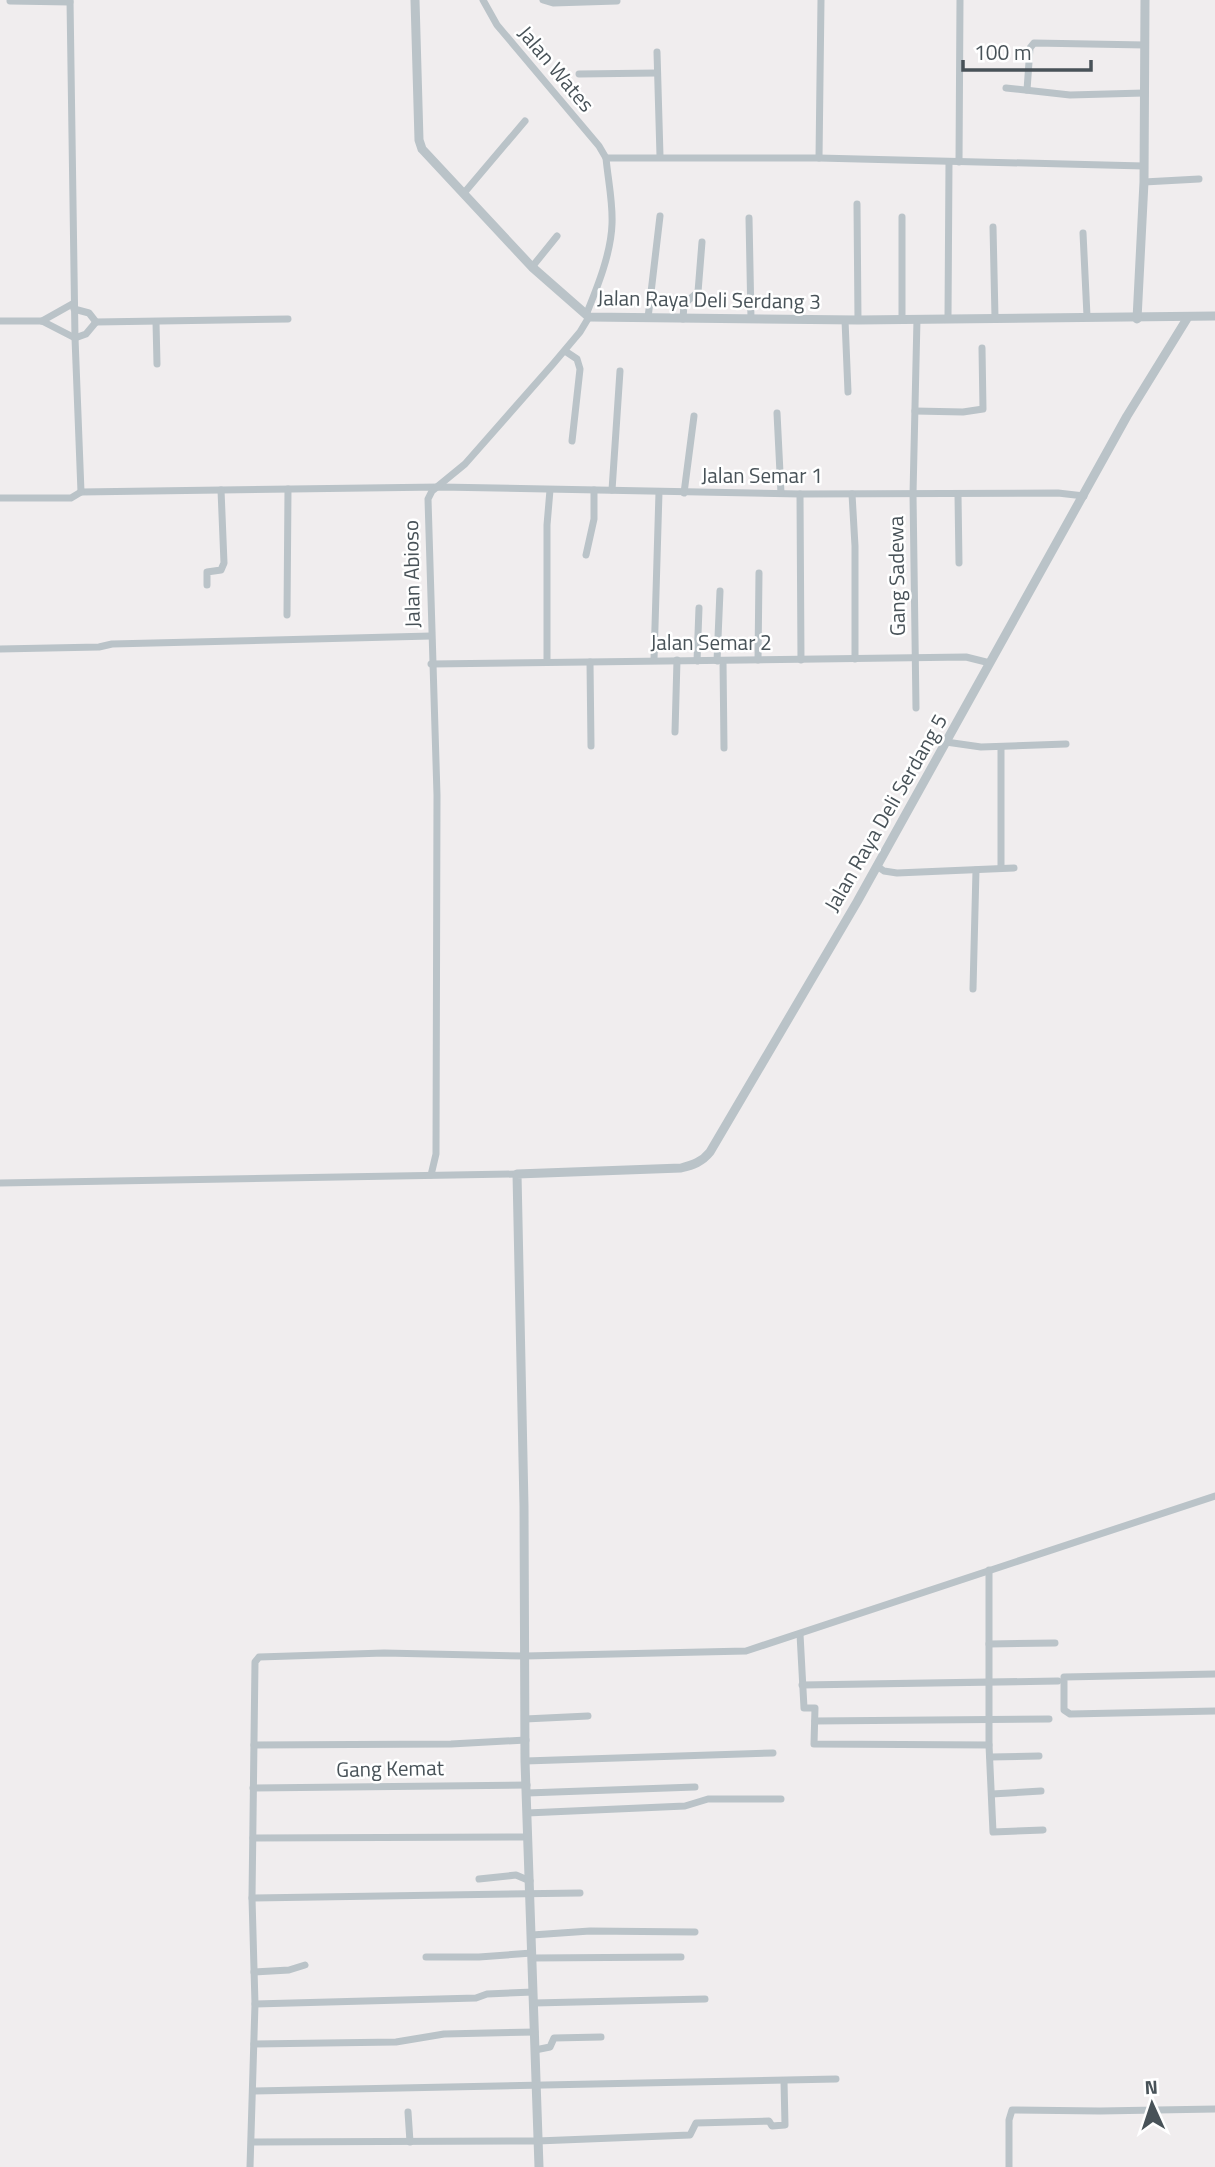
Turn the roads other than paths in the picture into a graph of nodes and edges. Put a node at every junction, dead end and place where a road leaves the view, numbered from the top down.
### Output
1 (415, 0) edge
2 (483, 0) edge
3 (543, 0) edge
4 (821, 0) edge
5 (960, 0) edge
6 (1145, 0) edge
7 (10, 1) edge
8 (70, 1) edge
9 (617, 1) edge
10 (1145, 45) junction
11 (657, 52) dead end
12 (579, 74) dead end
13 (657, 74) junction
14 (1006, 88) dead end
15 (1027, 90) junction
16 (1144, 93) junction
17 (525, 121) dead end
18 (660, 156) junction
19 (606, 158) junction
20 (819, 158) junction
21 (950, 162) junction
22 (959, 162) junction
23 (1144, 166) junction
24 (1199, 179) dead end
25 (1144, 182) junction
26 (464, 193) junction
27 (857, 204) dead end
28 (660, 216) dead end
29 (902, 217) dead end
30 (749, 218) dead end
31 (993, 227) dead end
32 (1083, 233) dead end
33 (557, 236) dead end
34 (702, 242) dead end
35 (532, 267) junction
36 (74, 306) junction
37 (1213, 314) edge
38 (588, 316) junction
39 (1087, 316) junction
40 (995, 317) junction
41 (1188, 317) junction
42 (648, 318) junction
43 (683, 318) junction
44 (948, 318) junction
45 (288, 319) dead end
46 (751, 319) junction
47 (902, 319) junction
48 (917, 319) junction
49 (1138, 319) junction
50 (845, 320) junction
51 (858, 320) junction
52 (0, 321) edge
53 (41, 321) junction
54 (96, 322) junction
55 (156, 322) junction
56 (75, 338) junction
57 (982, 348) dead end
58 (565, 351) junction
59 (157, 364) dead end
60 (620, 371) dead end
61 (848, 391) dead end
62 (915, 411) junction
63 (777, 413) dead end
64 (694, 416) dead end
65 (572, 441) dead end
66 (448, 488) junction
67 (288, 489) junction
68 (221, 490) junction
69 (550, 490) junction
70 (594, 490) junction
71 (612, 490) junction
72 (81, 492) junction
73 (659, 492) junction
74 (684, 492) junction
75 (781, 493) junction
76 (800, 494) junction
77 (852, 494) junction
78 (913, 494) junction
79 (958, 495) junction
80 (1080, 496) junction
81 (0, 498) edge
82 (586, 555) dead end
83 (958, 563) dead end
84 (760, 573) dead end
85 (207, 585) dead end
86 (720, 591) dead end
87 (699, 608) dead end
88 (287, 615) dead end
89 (431, 636) junction
90 (0, 649) edge
91 (916, 658) junction
92 (855, 659) junction
93 (654, 660) junction
94 (677, 660) junction
95 (758, 660) junction
96 (801, 660) junction
97 (697, 661) junction
98 (720, 661) junction
99 (547, 662) junction
100 (590, 662) junction
101 (988, 662) junction
102 (431, 664) junction
103 (916, 708) dead end
104 (675, 732) dead end
105 (946, 742) junction
106 (1066, 744) dead end
107 (591, 746) dead end
108 (1001, 747) junction
109 (724, 748) dead end
110 (877, 866) junction
111 (1001, 868) junction
112 (1014, 868) dead end
113 (976, 870) junction
114 (973, 989) dead end
115 (517, 1174) junction
116 (431, 1175) junction
117 (0, 1184) edge
118 (1215, 1496) edge
119 (989, 1570) junction
120 (800, 1634) junction
121 (1055, 1643) dead end
122 (989, 1644) junction
123 (525, 1656) junction
124 (1215, 1674) edge
125 (1058, 1681) dead end
126 (989, 1682) junction
127 (802, 1685) junction
128 (1215, 1710) edge
129 (588, 1716) dead end
130 (1049, 1718) dead end
131 (525, 1719) junction
132 (989, 1719) junction
133 (815, 1721) junction
134 (526, 1740) junction
135 (254, 1745) junction
136 (989, 1745) junction
137 (773, 1753) dead end
138 (1039, 1756) dead end
139 (990, 1757) junction
140 (526, 1761) junction
141 (695, 1787) dead end
142 (253, 1788) junction
143 (527, 1789) junction
144 (1041, 1791) dead end
145 (992, 1794) junction
146 (780, 1799) dead end
147 (527, 1813) junction
148 (1043, 1830) dead end
149 (528, 1837) junction
150 (253, 1838) junction
151 (480, 1879) dead end
152 (530, 1881) junction
153 (580, 1893) dead end
154 (530, 1894) junction
155 (252, 1898) junction
156 (695, 1932) dead end
157 (532, 1935) junction
158 (532, 1955) junction
159 (426, 1957) dead end
160 (681, 1957) dead end
161 (305, 1965) dead end
162 (254, 1972) junction
163 (533, 1992) junction
164 (705, 1999) dead end
165 (534, 2003) junction
166 (255, 2004) junction
167 (535, 2032) junction
168 (601, 2037) dead end
169 (254, 2044) junction
170 (536, 2050) junction
171 (836, 2078) dead end
172 (784, 2081) junction
173 (536, 2086) junction
174 (253, 2091) junction
175 (1215, 2109) edge
176 (408, 2112) dead end
177 (410, 2141) junction
178 (537, 2141) junction
179 (252, 2142) junction
180 (250, 2167) edge
181 (538, 2167) edge
182 (1009, 2167) edge

1 - 26 street, Jalan Raya Deli Serdang 3
2 - 19 street, Jalan Wates
3 - 9 street
4 - 20 street
5 - 22 street
6 - 10 street
7 - 8 street
8 - 36 street
10 - 15 street
10 - 16 street
11 - 13 street
12 - 13 street
13 - 18 street
14 - 15 street
15 - 16 street
16 - 23 street
17 - 26 street
18 - 19 street
18 - 20 street
19 - 38 street
20 - 21 street
21 - 22 street
21 - 44 street
22 - 23 street
23 - 25 street
24 - 25 street
25 - 49 street
26 - 35 street, Jalan Raya Deli Serdang 3
27 - 51 street
28 - 42 street
29 - 47 street
30 - 46 street
31 - 40 street
32 - 39 street
33 - 35 street
34 - 43 street
35 - 38 street, Jalan Raya Deli Serdang 3
36 - 53 street
36 - 54 street
36 - 56 street
37 - 41 street, Jalan Raya Deli Serdang 3
38 - 42 street, Jalan Raya Deli Serdang 3
38 - 58 street
39 - 40 street, Jalan Raya Deli Serdang 3
39 - 49 street, Jalan Raya Deli Serdang 3
40 - 44 street, Jalan Raya Deli Serdang 3
41 - 49 street, Jalan Raya Deli Serdang 3
41 - 80 street, Jalan Raya Deli Serdang 5
42 - 43 street, Jalan Raya Deli Serdang 3
43 - 46 street, Jalan Raya Deli Serdang 3
44 - 48 street, Jalan Raya Deli Serdang 3
45 - 55 street
46 - 50 street, Jalan Raya Deli Serdang 3
47 - 48 street, Jalan Raya Deli Serdang 3
47 - 51 street, Jalan Raya Deli Serdang 3
48 - 62 street, Gang Sadewa
50 - 51 street, Jalan Raya Deli Serdang 3
50 - 61 street
52 - 53 street
53 - 56 street
54 - 55 street
54 - 56 street
55 - 59 street
56 - 72 street
57 - 62 street
58 - 65 street
58 - 66 street
60 - 71 street
62 - 78 street, Gang Sadewa
63 - 75 street
64 - 74 street
66 - 67 street, Jalan Semar 1
66 - 69 street, Jalan Semar 1
66 - 89 street, Jalan Abioso
67 - 68 street, Jalan Semar 1
67 - 88 street
68 - 72 street, Jalan Semar 1
68 - 85 street
69 - 70 street, Jalan Semar 1
69 - 99 street
70 - 71 street, Jalan Semar 1
70 - 82 street
71 - 73 street, Jalan Semar 1
72 - 81 street, Jalan Semar 1
73 - 74 street, Jalan Semar 1
73 - 93 street
74 - 75 street, Jalan Semar 1
75 - 76 street, Jalan Semar 1
76 - 77 street, Jalan Semar 1
76 - 96 street
77 - 78 street, Jalan Semar 1
77 - 92 street
78 - 79 street, Jalan Semar 1
78 - 91 street, Gang Sadewa
79 - 80 street, Jalan Semar 1
79 - 83 street
80 - 101 street, Jalan Raya Deli Serdang 5
84 - 95 street
86 - 98 street
87 - 97 street
89 - 90 street
89 - 102 street, Jalan Abioso
91 - 92 street, Jalan Semar 2
91 - 101 street, Jalan Semar 2
91 - 103 street, Gang Sadewa
92 - 96 street, Jalan Semar 2
93 - 94 street, Jalan Semar 2
93 - 100 street, Jalan Semar 2
94 - 97 street, Jalan Semar 2
94 - 104 street
95 - 96 street, Jalan Semar 2
95 - 98 street, Jalan Semar 2
97 - 98 street, Jalan Semar 2
98 - 109 street
99 - 100 street, Jalan Semar 2
99 - 102 street, Jalan Semar 2
100 - 107 street
101 - 105 street, Jalan Raya Deli Serdang 5
102 - 116 street, Jalan Abioso
105 - 108 street
105 - 110 street, Jalan Raya Deli Serdang 5
106 - 108 street
108 - 111 street
110 - 113 street
110 - 115 street, Jalan Raya Deli Serdang 5
111 - 112 street
111 - 113 street
113 - 114 street
115 - 116 street
115 - 123 street
116 - 117 street
118 - 119 street
119 - 120 street
119 - 122 street
120 - 123 street
120 - 127 street
121 - 122 street
122 - 126 street
123 - 131 street
123 - 135 street
124 - 128 street
125 - 126 street
126 - 127 street
126 - 132 street
127 - 133 street
129 - 131 street
130 - 132 street
131 - 134 street
132 - 133 street
132 - 136 street
133 - 136 street
134 - 135 street
134 - 140 street
135 - 142 street
136 - 139 street
137 - 140 street
138 - 139 street
139 - 145 street
140 - 143 street
141 - 143 street, Gang Kemat
142 - 143 street, Gang Kemat
142 - 150 street
143 - 147 street
144 - 145 street
145 - 148 street
146 - 147 street
147 - 149 street
149 - 150 street
149 - 152 street
150 - 155 street
151 - 152 street
152 - 154 street
153 - 154 street
154 - 155 street
154 - 157 street
155 - 162 street
156 - 157 street
157 - 158 street
158 - 159 street
158 - 160 street
158 - 163 street
161 - 162 street
162 - 166 street
163 - 165 street
163 - 166 street
164 - 165 street
165 - 167 street
166 - 169 street
167 - 169 street
167 - 170 street
168 - 170 street
169 - 174 street
170 - 173 street
171 - 172 street
172 - 173 street
172 - 178 street
173 - 174 street
173 - 178 street
174 - 179 street
175 - 182 street
176 - 177 street
177 - 178 street
177 - 179 street
178 - 181 street
179 - 180 street

